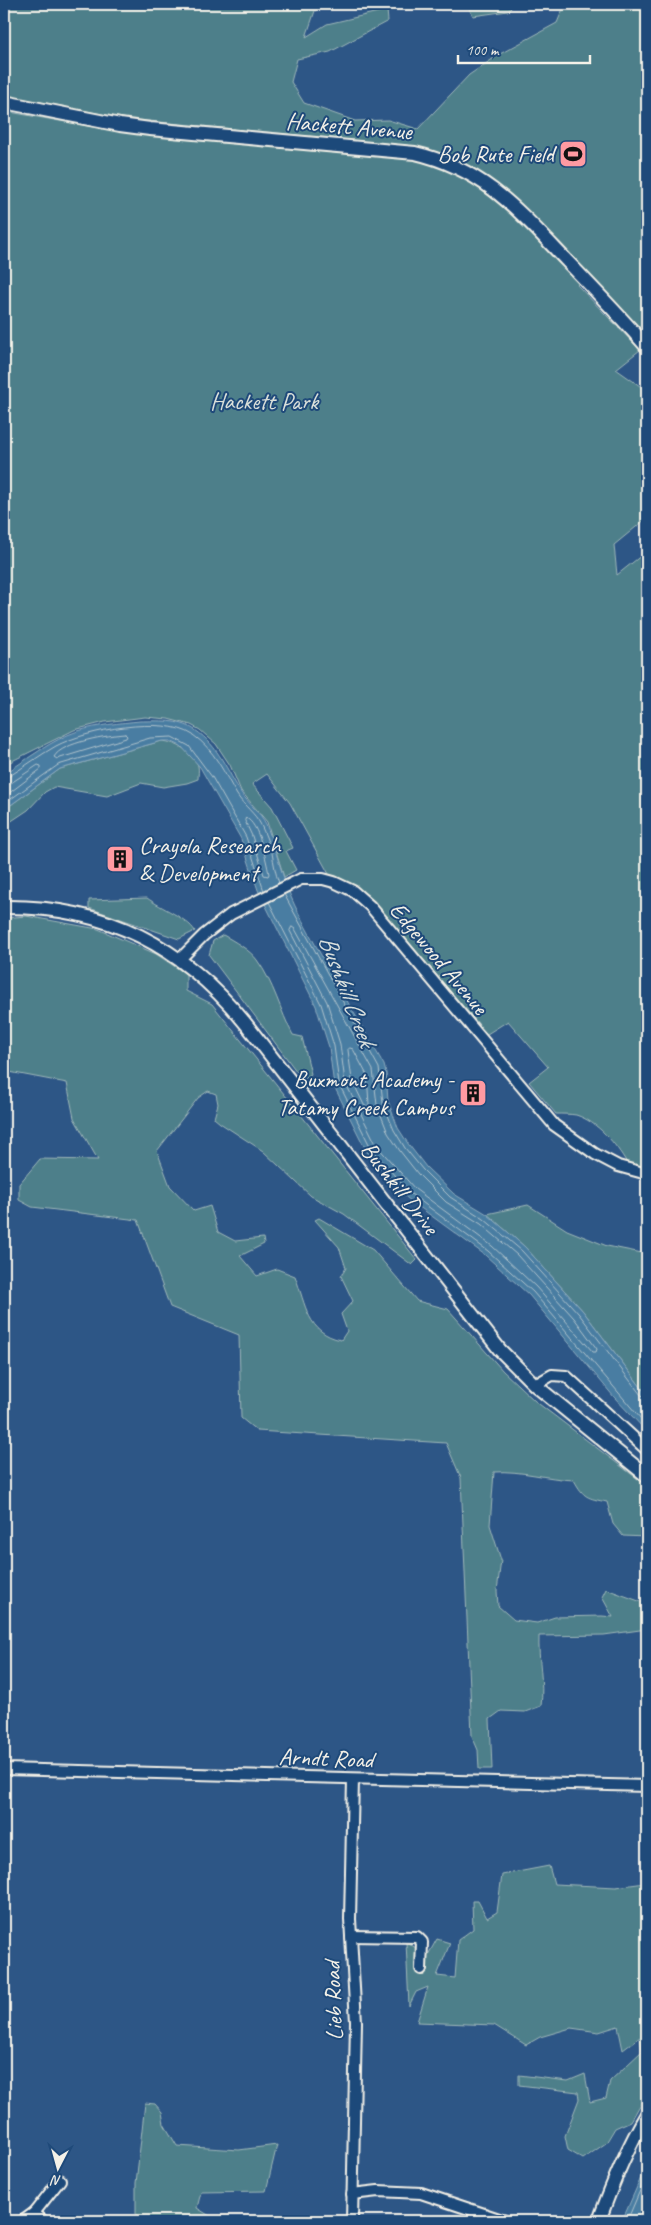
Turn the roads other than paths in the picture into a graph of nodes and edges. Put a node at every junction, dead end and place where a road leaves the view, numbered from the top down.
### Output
1 (4, 102) edge
2 (647, 346) edge
3 (4, 907) edge
4 (180, 959) junction
5 (647, 1174) edge
6 (535, 1385) junction
7 (647, 1450) edge
8 (647, 1476) edge
9 (4, 1769) edge
10 (353, 1779) junction
11 (647, 1786) edge
12 (351, 1936) junction
13 (421, 1969) dead end
14 (647, 2114) edge
15 (60, 2180) dead end
16 (352, 2194) junction
17 (34, 2213) junction
18 (23, 2221) edge
19 (43, 2221) edge
20 (352, 2221) edge
21 (505, 2221) edge
22 (600, 2221) edge

1 - 2 main road, Hackett Avenue
3 - 4 main road, Bushkill Drive
4 - 5 street, Edgewood Avenue
4 - 6 main road, Bushkill Drive
6 - 7 street
6 - 8 main road, Bushkill Drive
9 - 10 street, Arndt Road
10 - 11 street, Arndt Road
10 - 12 street, Lieb Road
12 - 13 street
12 - 16 street, Lieb Road
14 - 22 main road
15 - 17 street
16 - 20 street, Lieb Road
16 - 21 street
17 - 18 street
17 - 19 street

